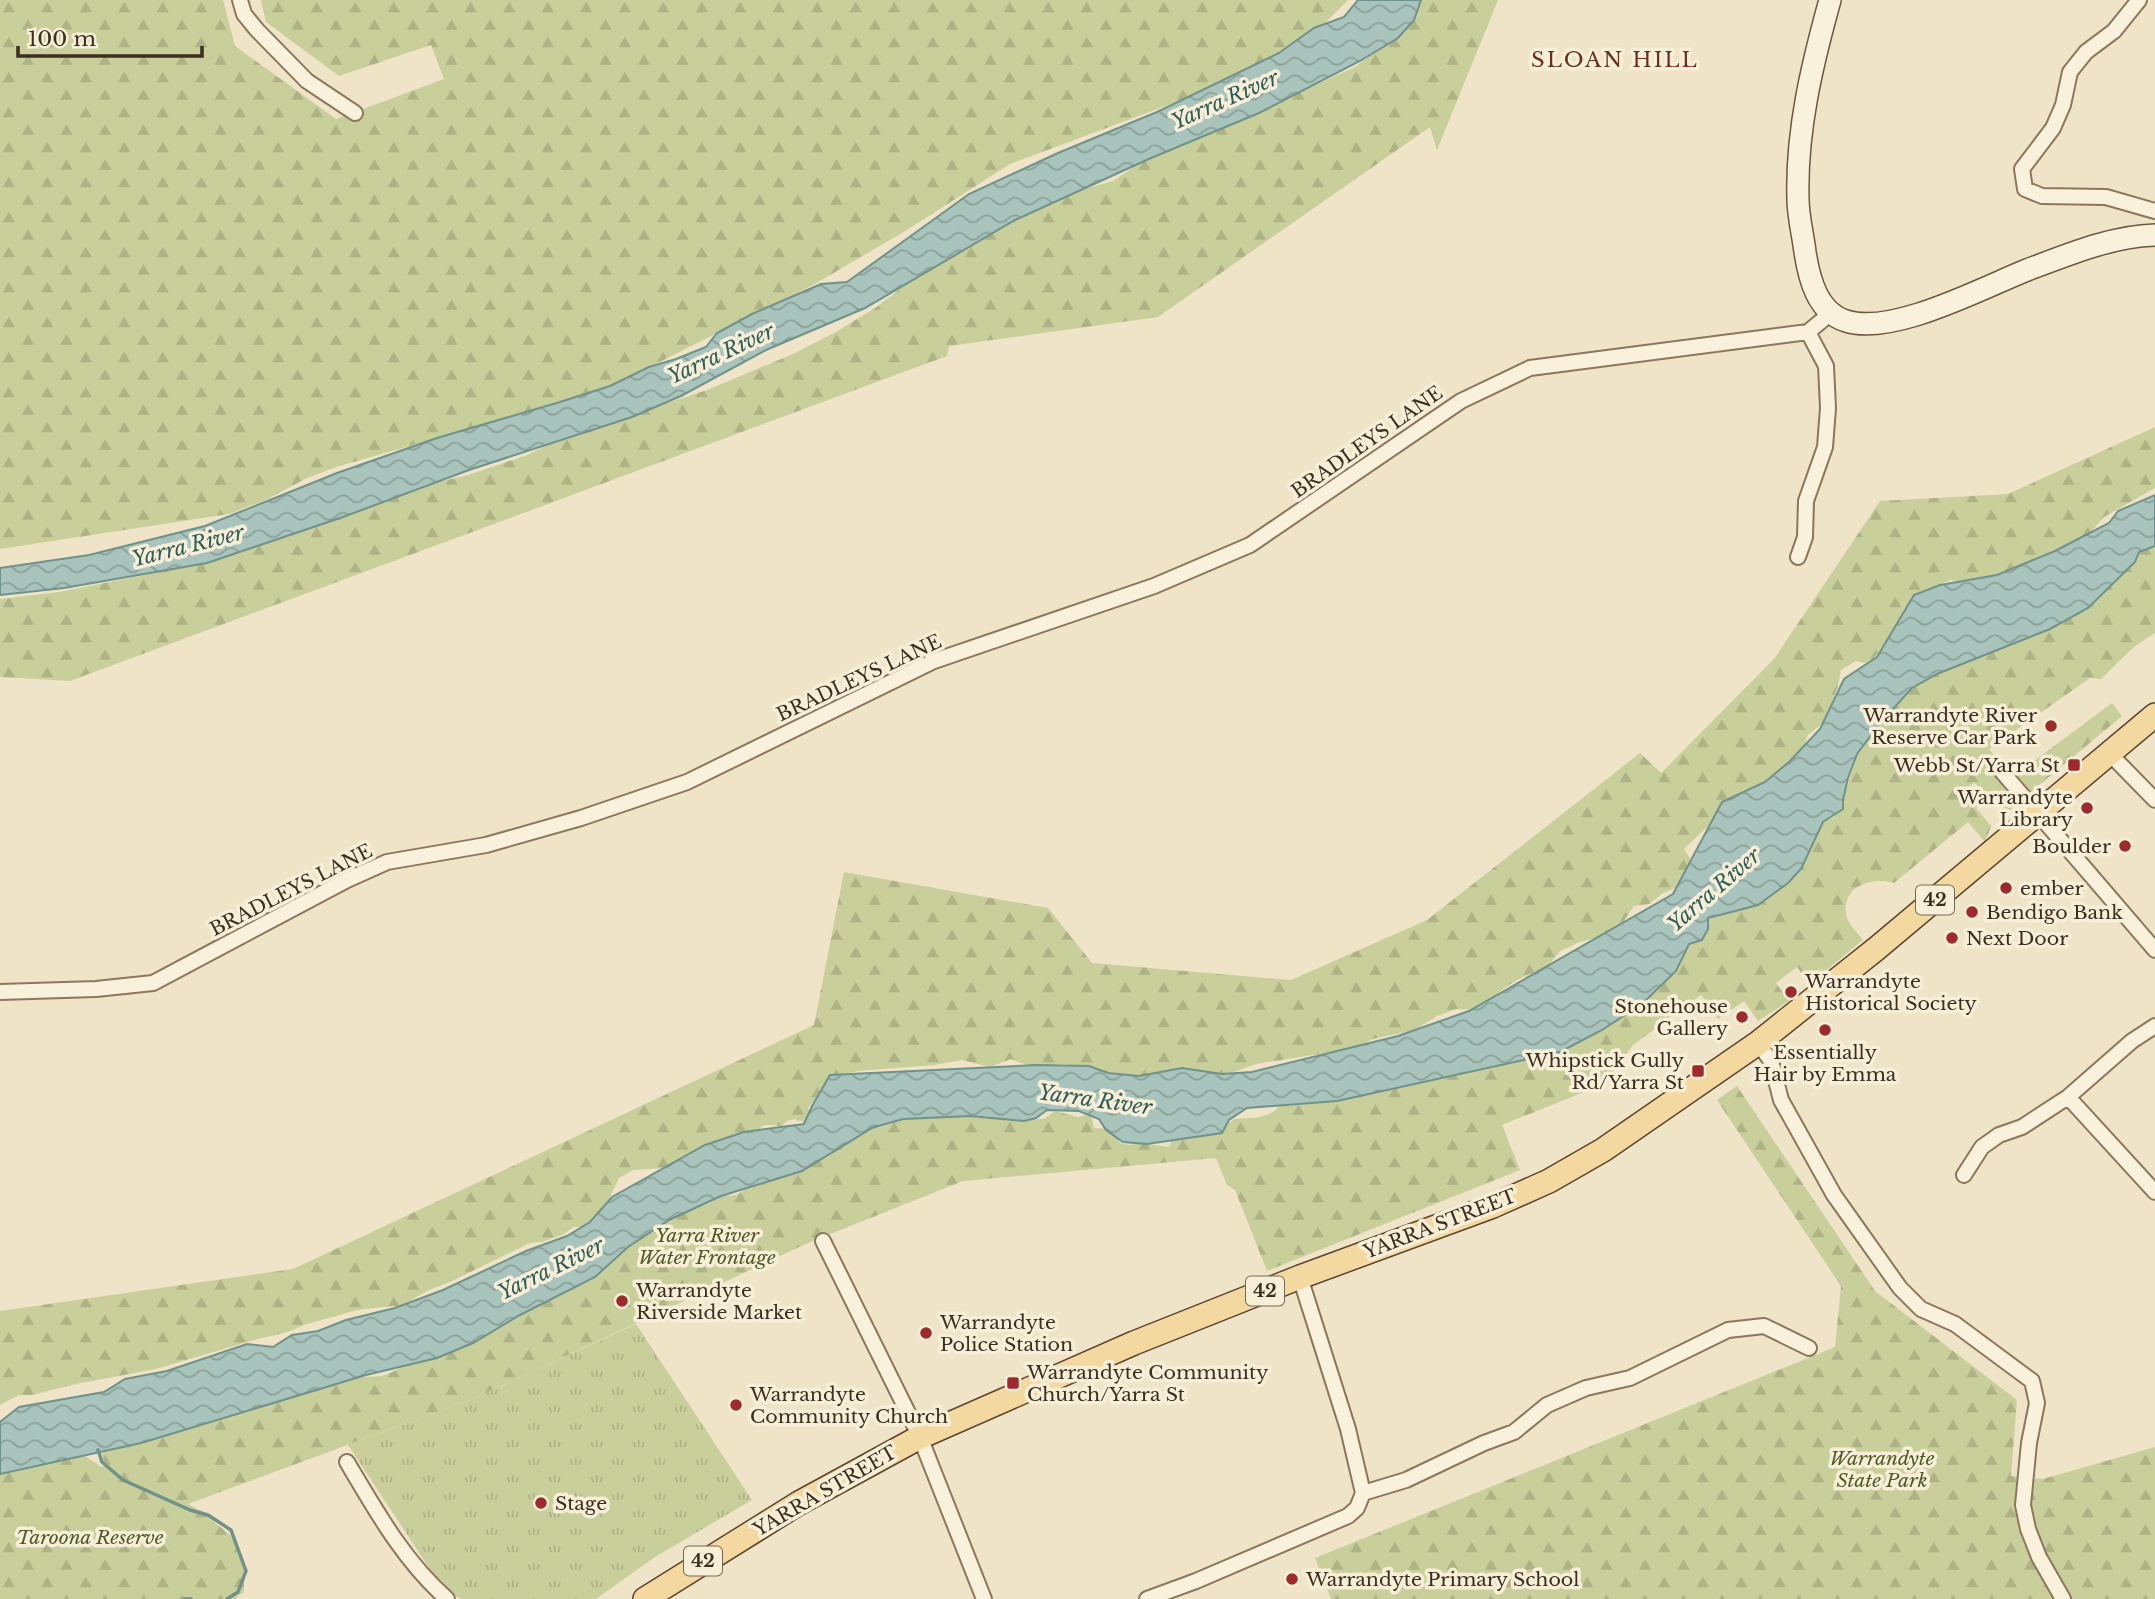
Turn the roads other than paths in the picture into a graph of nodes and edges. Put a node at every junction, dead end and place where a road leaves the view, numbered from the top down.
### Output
1 (240, 0) edge
2 (1830, 0) edge
3 (2139, 0) edge
4 (355, 113) dead end
5 (2155, 211) edge
6 (2155, 235) edge
7 (1830, 313) junction
8 (1808, 332) junction
9 (1798, 557) dead end
10 (2155, 715) edge
11 (2110, 754) junction
12 (1998, 767) dead end
13 (2155, 800) edge
14 (2039, 812) junction
15 (2155, 950) edge
16 (0, 992) edge
17 (2155, 1026) edge
18 (1758, 1043) junction
19 (2068, 1097) junction
20 (1964, 1175) dead end
21 (2155, 1192) edge
22 (823, 1241) dead end
23 (1300, 1277) junction
24 (1809, 1348) dead end
25 (920, 1437) junction
26 (346, 1462) dead end
27 (1363, 1493) junction
28 (447, 1599) edge
29 (645, 1599) edge
30 (984, 1599) edge
31 (1147, 1599) edge
32 (2063, 1599) edge

1 - 4 street
2 - 7 main road
3 - 5 street
6 - 7 main road
7 - 8 street
8 - 9 street
8 - 16 street, BRADLEYS LANE
10 - 11 main road, YARRA STREET / 42
11 - 13 street
11 - 14 main road, YARRA STREET / 42
12 - 14 street
14 - 15 street
14 - 18 main road, YARRA STREET / 42
17 - 19 street
18 - 23 main road, YARRA STREET / 42
18 - 32 street
19 - 20 street
19 - 21 street
22 - 25 street
23 - 25 main road, YARRA STREET / 42
23 - 27 street
24 - 27 street
25 - 29 main road, YARRA STREET / 42
25 - 30 street
26 - 28 street
27 - 31 street

